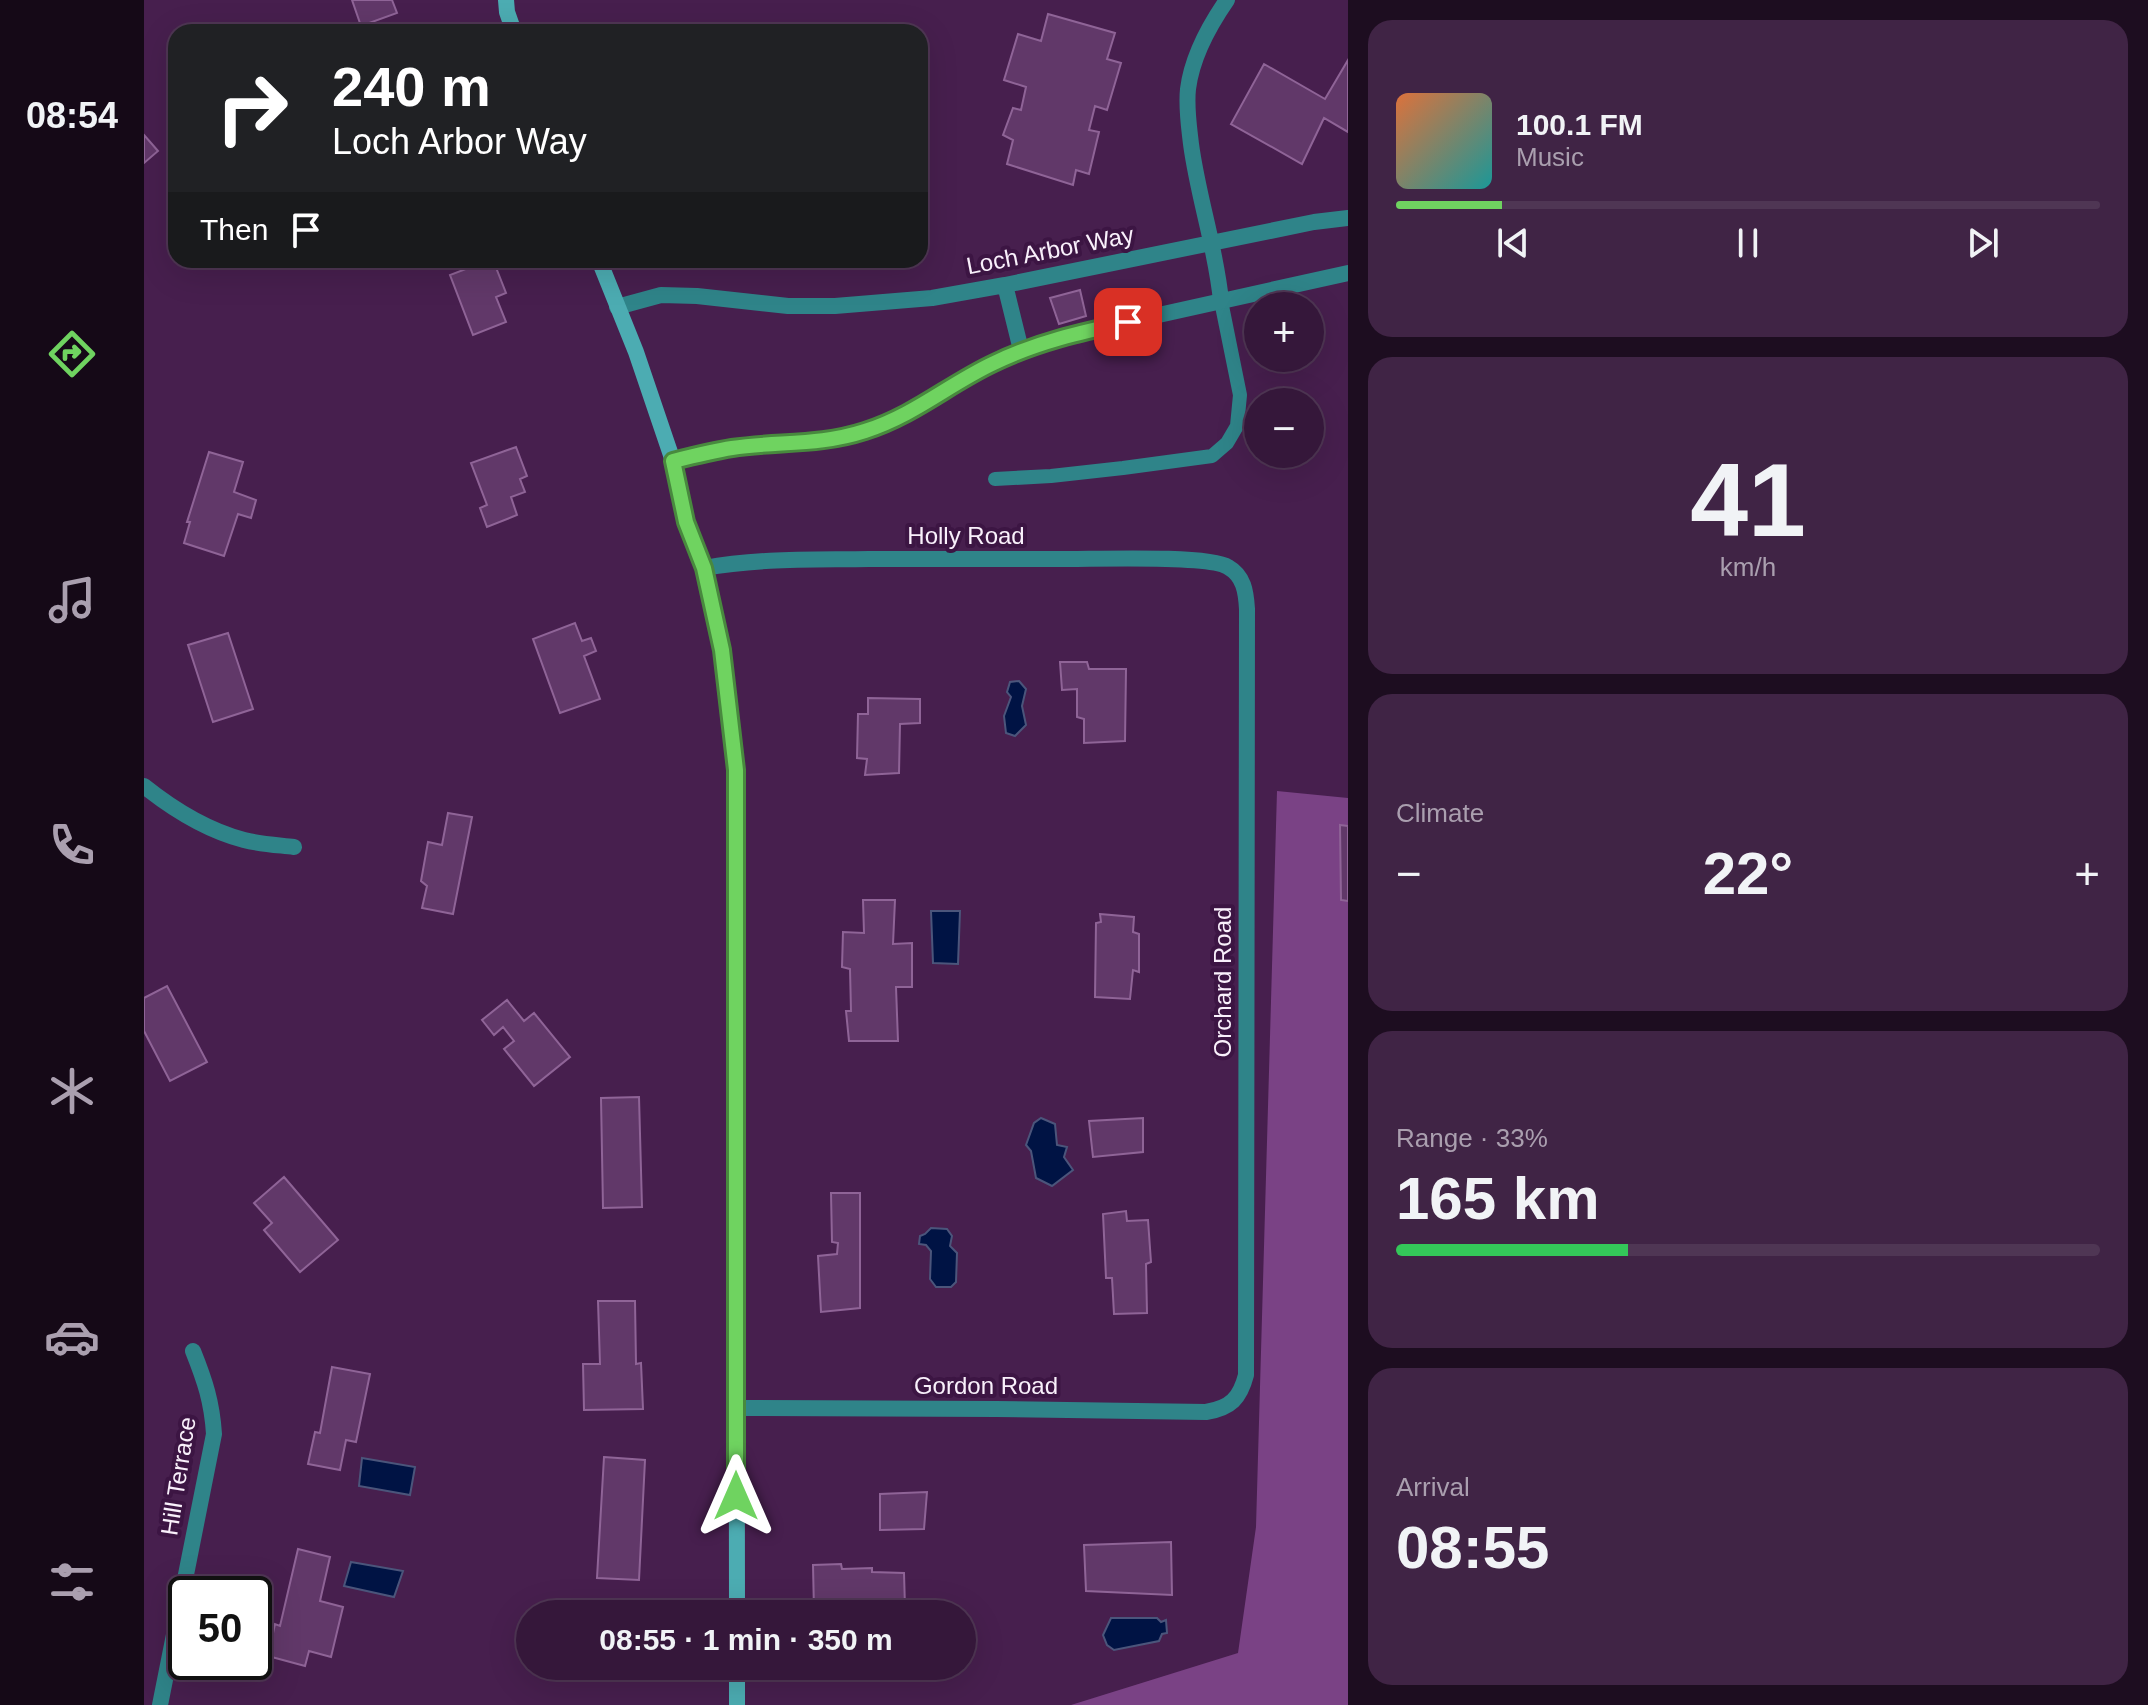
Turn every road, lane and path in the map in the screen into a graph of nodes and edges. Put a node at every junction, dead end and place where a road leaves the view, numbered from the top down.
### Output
1 (506, 0) edge
2 (1227, 0) edge
3 (511, 24) edge
4 (1348, 218) edge
5 (1211, 242) junction
6 (602, 268) edge
7 (1348, 273) edge
8 (1005, 285) junction
9 (1221, 301) junction
10 (617, 307) junction
11 (1021, 350) junction
12 (673, 461) junction
13 (995, 479) dead end
14 (1227, 566) joint
15 (704, 568) junction
16 (144, 786) edge
17 (294, 847) dead end
18 (193, 1351) dead end
19 (1233, 1402) joint
20 (736, 1408) junction
21 (737, 1600) edge
22 (737, 1680) edge
23 (160, 1705) edge
24 (737, 1705) edge

1 - 3 main road
2 - 5 street
4 - 5 street, Loch Arbor Way
5 - 8 street, Loch Arbor Way
5 - 9 street
6 - 10 main road
7 - 9 street
8 - 10 street, Loch Arbor Way
8 - 11 street
9 - 11 street
9 - 13 lane
10 - 12 main road
11 - 12 street
12 - 15 main road
14 - 15 street, Holly Road
14 - 19 street, Orchard Road
15 - 20 main road
16 - 17 street
18 - 23 street, Hill Terrace
19 - 20 street, Gordon Road
20 - 21 main road
22 - 24 main road

